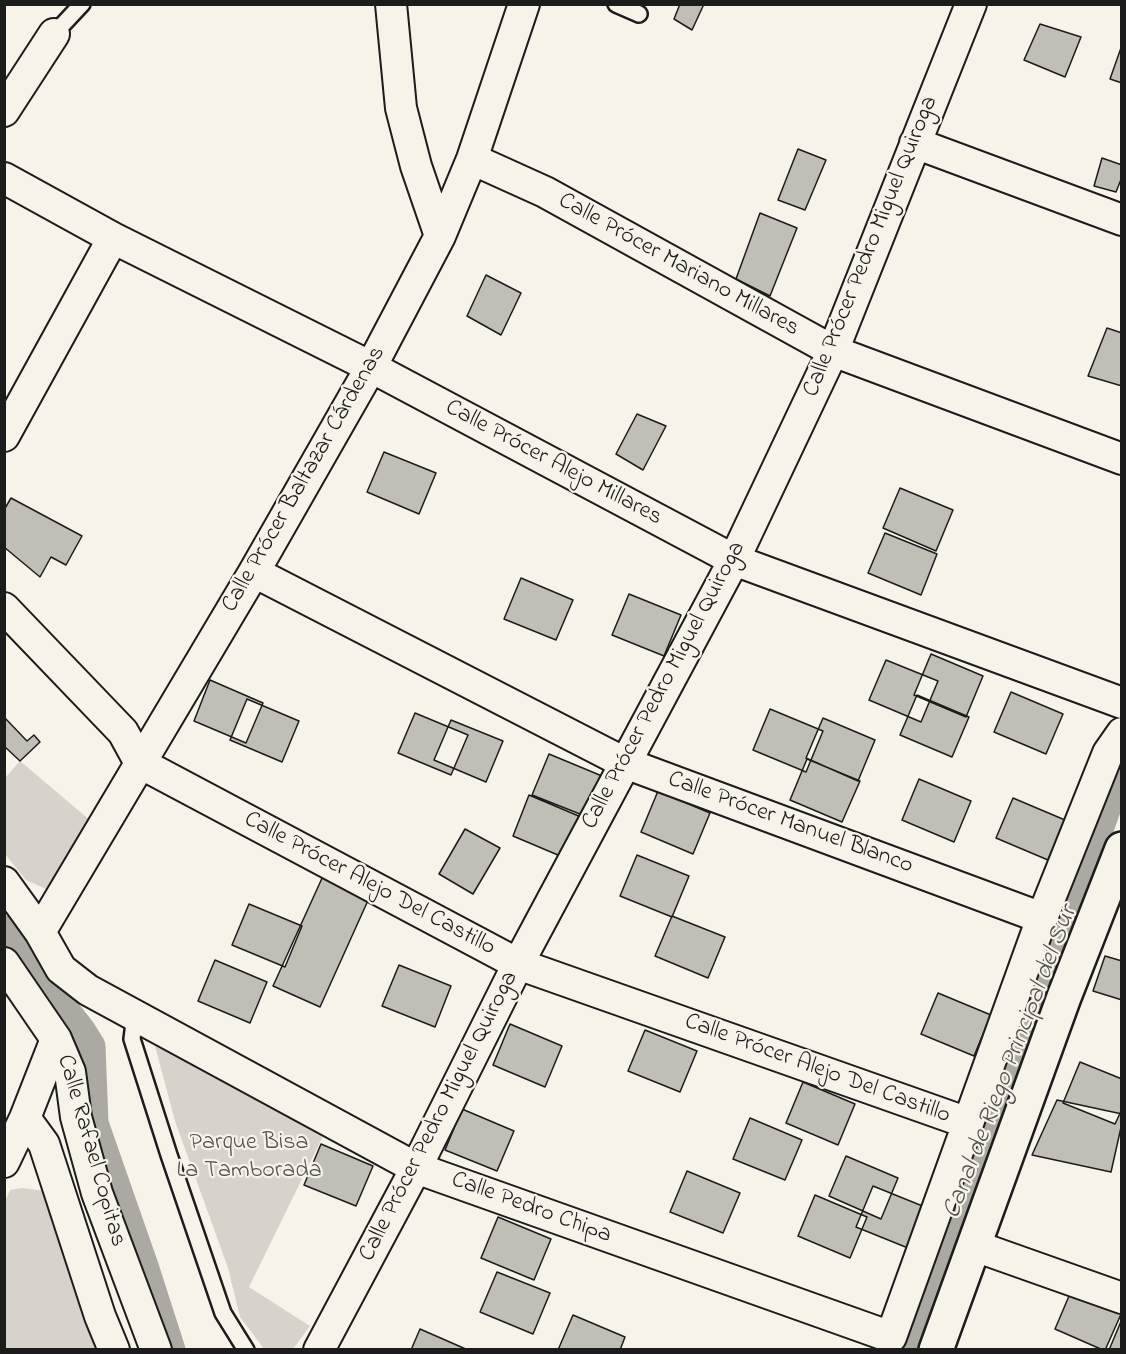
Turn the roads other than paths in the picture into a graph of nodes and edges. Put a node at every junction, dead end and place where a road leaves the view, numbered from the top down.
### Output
1 (82, 4) edge
2 (391, 4) edge
3 (524, 4) edge
4 (616, 4) edge
5 (971, 4) edge
6 (639, 14) dead end
7 (54, 34) joint
8 (4, 111) edge
9 (915, 143) junction
10 (471, 159) junction
11 (4, 178) edge
12 (1122, 220) edge
13 (440, 236) junction
14 (113, 238) junction
15 (832, 351) junction
16 (371, 367) junction
17 (4, 435) edge
18 (1122, 459) edge
19 (734, 560) junction
20 (254, 572) junction
21 (4, 608) edge
22 (1122, 703) edge
23 (1122, 733) edge
24 (140, 763) junction
25 (625, 763) junction
26 (1122, 849) edge
27 (4, 882) edge
28 (1042, 918) junction
29 (40, 932) junction
30 (4, 963) edge
31 (518, 964) junction
32 (135, 1015) junction
33 (56, 1039) junction
34 (25, 1118) junction
35 (968, 1123) junction
36 (4, 1162) edge
37 (416, 1168) junction
38 (975, 1246) junction
39 (1122, 1298) edge
40 (114, 1350) edge
41 (156, 1350) edge
42 (246, 1350) edge
43 (319, 1350) edge
44 (936, 1350) edge

1 - 7 lane
2 - 13 street
3 - 10 street, Calle Prócer Baltazar Cárdenas
4 - 6 lane
5 - 9 street, Calle Prócer Pedro Miguel Quiroga
7 - 8 street
9 - 12 street
9 - 15 street, Calle Prócer Pedro Miguel Quiroga
10 - 13 street, Calle Prócer Baltazar Cárdenas
10 - 15 street, Calle Prócer Mariano Millares
11 - 14 street, Calle Prócer Alejo Millares
13 - 16 street, Calle Prócer Baltazar Cárdenas
14 - 16 street, Calle Prócer Alejo Millares
14 - 17 street
15 - 18 street, Calle Prócer Mariano Millares
15 - 19 street, Calle Prócer Pedro Miguel Quiroga
16 - 19 street, Calle Prócer Alejo Millares
16 - 20 street, Calle Prócer Baltazar Cárdenas
19 - 22 street, Calle Prócer Alejo Millares
19 - 25 street, Calle Prócer Pedro Miguel Quiroga
20 - 24 street, Calle Prócer Baltazar Cárdenas
20 - 25 street, Calle Prócer Manuel Blanco
21 - 24 street
23 - 28 street
24 - 29 street, Calle Prócer Baltazar Cárdenas
24 - 31 street, Calle Prócer Alejo Del Castillo
25 - 28 street, Calle Prócer Manuel Blanco
25 - 31 street, Calle Prócer Pedro Miguel Quiroga
26 - 38 street
27 - 29 street, Calle Pedro Chipa
28 - 35 street
29 - 32 street, Calle Pedro Chipa
30 - 33 street, Calle Rafael Copitas
31 - 35 street, Calle Prócer Alejo Del Castillo
31 - 37 street, Calle Prócer Pedro Miguel Quiroga
32 - 37 street, Calle Pedro Chipa
32 - 42 lane
33 - 34 street
33 - 41 street, Calle Rafael Copitas
34 - 36 street
34 - 40 street
35 - 37 street, Calle Pedro Chipa
37 - 43 street, Calle Prócer Pedro Miguel Quiroga
38 - 39 street
38 - 44 street

